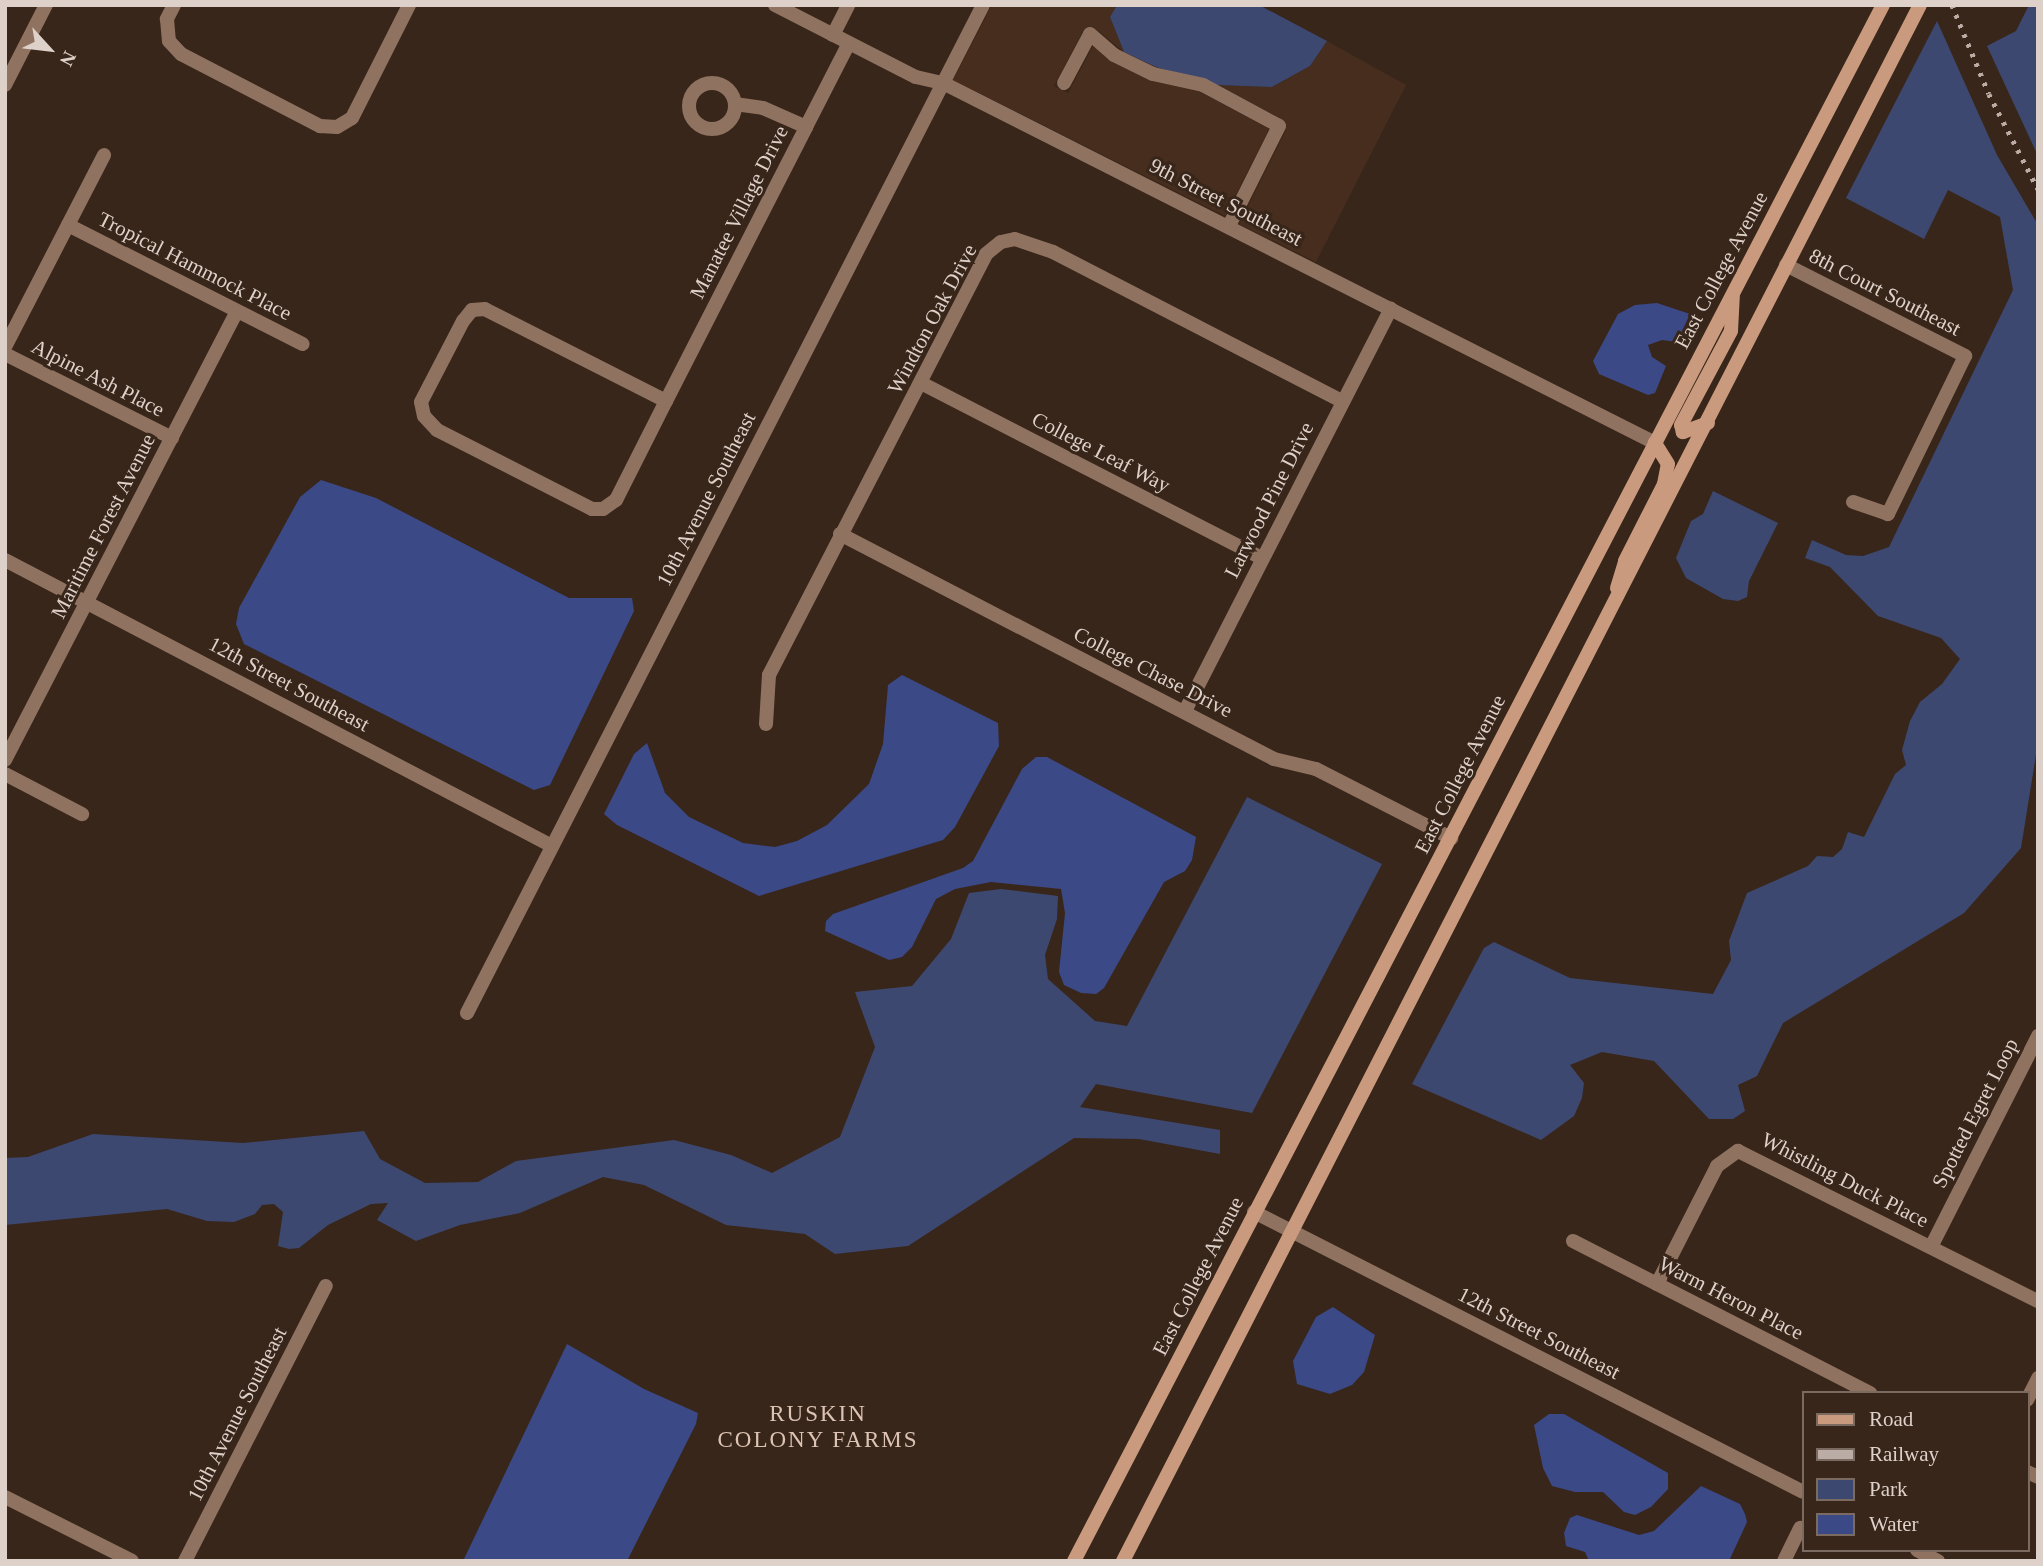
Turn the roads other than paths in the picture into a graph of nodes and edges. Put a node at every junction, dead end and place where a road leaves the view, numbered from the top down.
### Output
1 (46, 5) edge
2 (174, 5) edge
3 (409, 5) edge
4 (775, 5) edge
5 (848, 5) edge
6 (983, 5) edge
7 (1883, 5) edge
8 (1920, 5) edge
9 (833, 35) junction
10 (849, 43) junction
11 (943, 83) junction
12 (1064, 83) dead end
13 (5, 85) edge
14 (735, 104) dead end
15 (806, 127) junction
16 (104, 155) dead end
17 (68, 225) junction
18 (1229, 226) junction
19 (1786, 265) junction
20 (1734, 292) junction
21 (1391, 309) junction
22 (237, 311) junction
23 (303, 344) dead end
24 (5, 347) edge
25 (5, 355) edge
26 (921, 383) junction
27 (666, 401) junction
28 (1343, 402) junction
29 (1708, 422) junction
30 (1683, 432) junction
31 (172, 438) junction
32 (1655, 443) junction
33 (1853, 502) dead end
34 (840, 534) junction
35 (1262, 558) junction
36 (5, 560) edge
37 (89, 602) junction
38 (1609, 617) junction
39 (1185, 711) junction
40 (766, 724) dead end
41 (5, 760) edge
42 (5, 774) edge
43 (82, 814) dead end
44 (1451, 838) junction
45 (552, 846) junction
46 (467, 1013) dead end
47 (2038, 1036) edge
48 (1254, 1212) junction
49 (1296, 1232) junction
50 (1573, 1241) dead end
51 (1931, 1247) junction
52 (1657, 1284) junction
53 (326, 1286) dead end
54 (2038, 1301) edge
55 (2038, 1378) edge
56 (1866, 1391) edge
57 (2029, 1396) edge
58 (1801, 1491) edge
59 (5, 1497) edge
60 (1800, 1528) dead end
61 (1920, 1552) edge
62 (132, 1561) edge
63 (185, 1561) edge
64 (1074, 1561) edge
65 (1123, 1561) edge
66 (1784, 1561) edge
67 (1938, 1561) edge

1 - 13 street
2 - 3 street
4 - 9 street, 9th Street Southeast
5 - 9 street
6 - 11 street, 10th Avenue Southeast
7 - 20 main road, East College Avenue
8 - 19 main road
9 - 10 street, 9th Street Southeast
10 - 11 street, 9th Street Southeast
10 - 15 street, Manatee Village Drive
11 - 18 street, 9th Street Southeast
11 - 45 street, 10th Avenue Southeast
12 - 18 street
14 - 15 street
15 - 27 street, Manatee Village Drive
16 - 17 street
17 - 22 street, Tropical Hammock Place
17 - 24 street
18 - 21 street, 9th Street Southeast
19 - 29 main road
19 - 33 street, 8th Court Southeast
20 - 30 main road
20 - 32 main road, East College Avenue
21 - 28 street, Larwood Pine Drive
21 - 32 street, 9th Street Southeast
22 - 23 street, Tropical Hammock Place
22 - 31 street, Maritime Forest Avenue
25 - 31 street, Alpine Ash Place
26 - 28 street, Windton Oak Drive
26 - 34 street, Windton Oak Drive
26 - 35 street, College Leaf Way
27 - 27 street, Manatee Village Drive
28 - 35 street, Larwood Pine Drive
29 - 30 main road
29 - 38 main road
30 - 32 main road
31 - 37 street, Maritime Forest Avenue
32 - 38 main road
32 - 44 main road, East College Avenue
34 - 39 street, College Chase Drive
34 - 40 street, Windton Oak Drive
35 - 39 street, Larwood Pine Drive
36 - 37 street, 12th Street Southeast
37 - 41 street, Maritime Forest Avenue
37 - 45 street, 12th Street Southeast
38 - 49 main road
39 - 44 street, College Chase Drive
42 - 43 street
44 - 48 main road, East College Avenue
45 - 46 street, 10th Avenue Southeast
47 - 51 street, Spotted Egret Loop
48 - 49 street, 12th Street Southeast
48 - 64 main road, East College Avenue
49 - 58 street, 12th Street Southeast
49 - 65 main road
50 - 52 street, Warm Heron Place
51 - 52 street, Whistling Duck Place
51 - 54 street, Whistling Duck Place
52 - 56 street, Warm Heron Place
53 - 63 street, 10th Avenue Southeast
55 - 57 street
59 - 62 street
60 - 66 street
61 - 67 street

